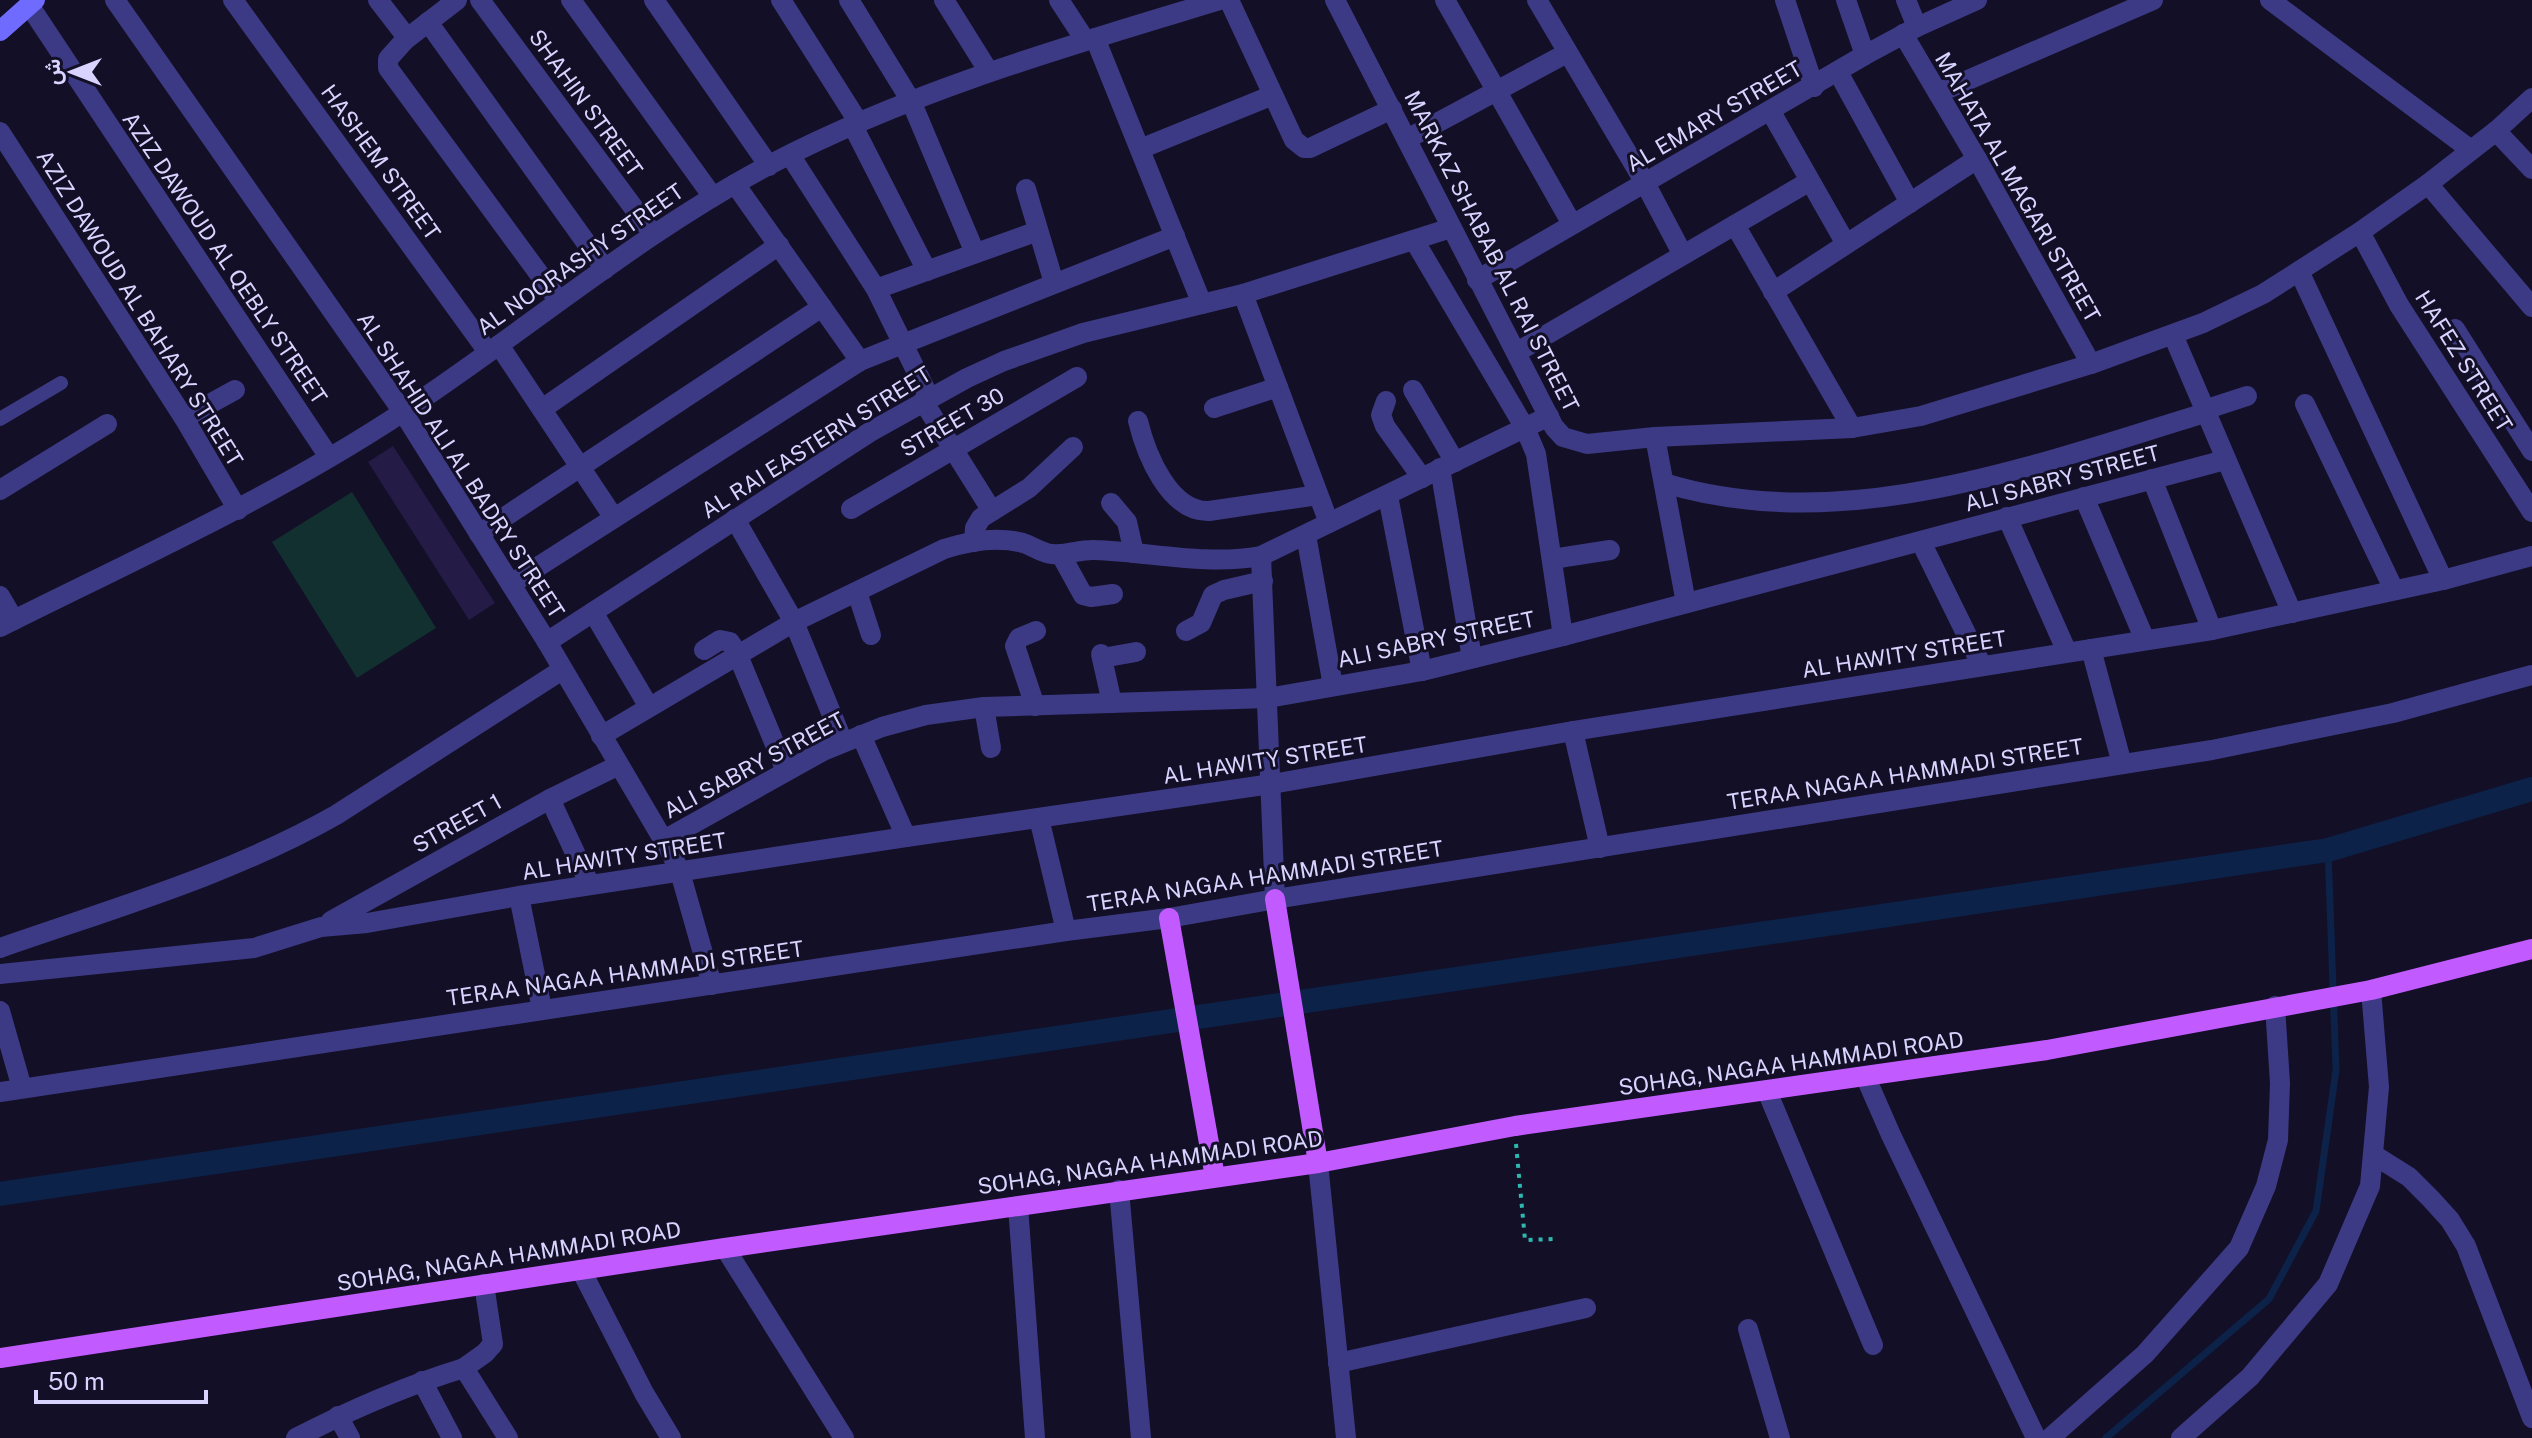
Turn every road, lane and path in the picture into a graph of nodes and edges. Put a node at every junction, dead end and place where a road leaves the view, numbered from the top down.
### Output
1 (115, 0) edge
2 (233, 0) edge
3 (378, 0) edge
4 (457, 0) edge
5 (480, 0) edge
6 (571, 0) edge
7 (654, 0) edge
8 (781, 0) edge
9 (849, 0) edge
10 (944, 0) edge
11 (1059, 0) edge
12 (1220, 0) edge
13 (1229, 0) edge
14 (1335, 0) edge
15 (1445, 0) edge
16 (1537, 0) edge
17 (1785, 0) edge
18 (1846, 0) edge
19 (1906, 0) edge
20 (2153, 0) edge
21 (2270, 0) edge
22 (32, 2) edge
23 (1969, 2) edge
24 (1186, 5) edge
25 (428, 22) junction
26 (1910, 30) junction
27 (0, 31) edge
28 (1090, 39) junction
29 (405, 40) junction
30 (1567, 53) junction
31 (1865, 55) junction
32 (989, 72) junction
33 (1838, 72) junction
34 (1814, 87) junction
35 (1496, 91) junction
36 (1938, 93) junction
37 (1273, 95) junction
38 (2532, 98) edge
39 (911, 101) junction
40 (1392, 109) junction
41 (1771, 112) junction
42 (856, 124) junction
43 (2496, 131) junction
44 (0, 132) edge
45 (1407, 139) junction
46 (1140, 149) junction
47 (2471, 150) junction
48 (790, 155) junction
49 (1977, 159) junction
50 (769, 166) junction
51 (2532, 169) edge
52 (1810, 181) junction
53 (1645, 183) junction
54 (735, 184) junction
55 (2428, 184) junction
56 (1026, 189) dead end
57 (713, 197) junction
58 (1910, 203) junction
59 (1572, 224) junction
60 (1735, 225) junction
61 (1451, 228) junction
62 (1038, 231) junction
63 (2360, 232) junction
64 (653, 234) junction
65 (1175, 236) junction
66 (1414, 240) junction
67 (1846, 244) junction
68 (779, 245) junction
69 (975, 253) junction
70 (1683, 255) junction
71 (605, 269) junction
72 (927, 271) junction
73 (2299, 271) junction
74 (1477, 280) junction
75 (1054, 283) junction
76 (876, 289) junction
77 (1773, 292) junction
78 (1243, 294) junction
79 (559, 301) junction
80 (1202, 304) junction
81 (822, 307) junction
82 (2532, 307) edge
83 (2455, 329) dead end
84 (2173, 335) junction
85 (903, 343) junction
86 (493, 348) junction
87 (1517, 352) junction
88 (860, 361) junction
89 (2091, 364) junction
90 (1077, 377) dead end
91 (61, 383) dead end
92 (1278, 387) junction
93 (235, 390) dead end
94 (1413, 390) dead end
95 (2247, 396) dead end
96 (926, 399) junction
97 (1386, 401) dead end
98 (2305, 404) dead end
99 (1214, 408) dead end
100 (542, 409) junction
101 (2204, 411) junction
102 (403, 412) junction
103 (1549, 416) junction
104 (184, 418) junction
105 (0, 419) edge
106 (1138, 421) dead end
107 (107, 424) dead end
108 (1525, 428) junction
109 (1852, 428) junction
110 (1655, 437) junction
111 (1073, 447) dead end
112 (953, 450) junction
113 (2532, 451) edge
114 (329, 457) junction
115 (2225, 460) junction
116 (580, 467) junction
117 (1439, 469) junction
118 (2152, 479) junction
119 (1664, 483) junction
120 (0, 490) edge
121 (1318, 495) junction
122 (1388, 496) junction
123 (2084, 497) junction
124 (1111, 503) dead end
125 (851, 509) dead end
126 (238, 510) junction
127 (992, 511) junction
128 (2532, 512) edge
129 (2007, 517) junction
130 (614, 518) junction
131 (735, 519) junction
132 (1329, 523) junction
133 (479, 534) junction
134 (1306, 535) junction
135 (974, 542) junction
136 (1921, 542) junction
137 (1610, 550) dead end
138 (1134, 553) junction
139 (1061, 555) junction
140 (1261, 556) junction
141 (2532, 556) edge
142 (1552, 559) junction
143 (2443, 580) junction
144 (1263, 581) junction
145 (511, 584) junction
146 (2394, 590) junction
147 (857, 592) junction
148 (1113, 594) dead end
149 (0, 596) edge
150 (1686, 603) junction
151 (593, 612) junction
152 (2292, 613) junction
153 (794, 622) junction
154 (7, 623) edge
155 (2212, 630) junction
156 (1036, 631) dead end
157 (1186, 631) dead end
158 (871, 635) dead end
159 (1563, 636) junction
160 (2145, 640) junction
161 (547, 642) junction
162 (2091, 649) junction
163 (704, 650) dead end
164 (1136, 652) dead end
165 (2067, 652) junction
166 (737, 653) junction
167 (1472, 658) junction
168 (1982, 666) junction
169 (562, 670) junction
170 (1422, 671) junction
171 (2532, 675) edge
172 (1333, 686) junction
173 (1268, 698) junction
174 (1112, 703) junction
175 (1035, 706) junction
176 (649, 707) junction
177 (984, 707) junction
178 (1573, 731) junction
179 (601, 736) junction
180 (852, 738) junction
181 (991, 748) dead end
182 (2122, 764) junction
183 (619, 765) junction
184 (786, 771) junction
185 (1272, 784) junction
186 (550, 799) junction
187 (1039, 818) junction
188 (906, 837) junction
189 (664, 840) junction
190 (1600, 848) junction
191 (680, 872) junction
192 (590, 885) junction
193 (519, 896) junction
194 (1275, 899) junction
195 (1169, 918) junction
196 (321, 927) junction
197 (1066, 931) junction
198 (0, 948) edge
199 (2532, 949) edge
200 (0, 974) edge
201 (712, 985) junction
202 (2371, 990) junction
203 (2275, 1006) junction
204 (542, 1009) junction
205 (0, 1011) edge
206 (1866, 1078) junction
207 (22, 1088) junction
208 (1767, 1091) junction
209 (0, 1092) edge
210 (1515, 1126) junction
211 (2374, 1155) junction
212 (1318, 1163) junction
213 (1215, 1177) junction
214 (1119, 1190) junction
215 (1018, 1206) junction
216 (1555, 1239) dead end
217 (725, 1248) junction
218 (581, 1270) junction
219 (484, 1284) junction
220 (1586, 1308) dead end
221 (1748, 1329) dead end
222 (1873, 1345) dead end
223 (0, 1358) edge
224 (1338, 1363) junction
225 (464, 1368) junction
226 (422, 1381) junction
227 (338, 1416) junction
228 (2532, 1418) edge
229 (296, 1438) edge
230 (350, 1438) edge
231 (452, 1438) edge
232 (508, 1438) edge
233 (671, 1438) edge
234 (844, 1438) edge
235 (1035, 1438) edge
236 (1141, 1438) edge
237 (1346, 1438) edge
238 (1780, 1438) edge
239 (2036, 1438) edge
240 (2050, 1438) edge
241 (2181, 1438) edge

1 - 102 street, AL SHAHID ALI AL BADRY STREET
2 - 86 street, HASHEM STREET
3 - 29 street
4 - 25 street
5 - 64 street, SHAHIN STREET
6 - 57 street
7 - 50 street
8 - 42 street
9 - 39 street
10 - 32 street
11 - 28 street
12 - 24 street, AL NOQRASHY STREET
13 - 37 street
14 - 40 street, MARKAZ SHABAB AL RAI STREET
15 - 35 street
16 - 30 street
17 - 34 street
18 - 31 street
19 - 26 street, MAHATA AL MAGARI STREET
20 - 36 street
21 - 47 street
22 - 27 main road
22 - 114 street, AZIZ DAWOUD AL QEBLY STREET
23 - 26 street, AL EMARY STREET
24 - 28 street, AL NOQRASHY STREET
25 - 29 street
25 - 71 street
26 - 31 street, AL EMARY STREET
26 - 36 street, MAHATA AL MAGARI STREET
28 - 32 street, AL NOQRASHY STREET
28 - 46 street
29 - 79 street
30 - 35 street
30 - 53 street
31 - 33 street, AL EMARY STREET
32 - 39 street, AL NOQRASHY STREET
33 - 34 street, AL EMARY STREET
33 - 58 street
34 - 41 street, AL EMARY STREET
35 - 45 street
35 - 59 street
36 - 49 street, MAHATA AL MAGARI STREET
37 - 40 street
37 - 46 street
38 - 43 street, MARKAZ SHABAB AL RAI STREET
39 - 42 street, AL NOQRASHY STREET
39 - 69 street
40 - 45 street, MARKAZ SHABAB AL RAI STREET
41 - 52 street
41 - 53 street, AL EMARY STREET
42 - 48 street, AL NOQRASHY STREET
42 - 72 street
43 - 47 street, MARKAZ SHABAB AL RAI STREET
43 - 51 street
44 - 104 street, AZIZ DAWOUD AL BAHARY STREET
45 - 61 street, MARKAZ SHABAB AL RAI STREET
46 - 65 street
47 - 55 street, MARKAZ SHABAB AL RAI STREET
48 - 50 street, AL NOQRASHY STREET
48 - 76 street
49 - 58 street
49 - 89 street, MAHATA AL MAGARI STREET
50 - 54 street, AL NOQRASHY STREET
52 - 60 street
52 - 67 street
53 - 59 street, AL EMARY STREET
53 - 70 street
54 - 57 street, AL NOQRASHY STREET
54 - 68 street
55 - 63 street, MARKAZ SHABAB AL RAI STREET
55 - 82 street
56 - 62 street
57 - 64 street, AL NOQRASHY STREET
58 - 67 street
59 - 74 street, AL EMARY STREET
60 - 70 street
60 - 77 street
61 - 66 street, AL RAI EASTERN STREET
61 - 74 street, MARKAZ SHABAB AL RAI STREET
62 - 69 street
62 - 75 street
63 - 73 street, MARKAZ SHABAB AL RAI STREET
63 - 128 street, HAFEZ STREET
64 - 71 street, AL NOQRASHY STREET
65 - 75 street
65 - 80 street
66 - 78 street, AL RAI EASTERN STREET
66 - 108 street
67 - 77 street
68 - 81 street
68 - 100 street
69 - 72 street
70 - 87 street
71 - 79 street, AL NOQRASHY STREET
72 - 76 street
73 - 84 street, MARKAZ SHABAB AL RAI STREET
73 - 143 street
74 - 87 street, MARKAZ SHABAB AL RAI STREET
75 - 85 street
76 - 85 street
77 - 109 street
78 - 80 street, AL RAI EASTERN STREET
78 - 92 street
79 - 86 street, AL NOQRASHY STREET
80 - 96 street, AL RAI EASTERN STREET
81 - 88 street
81 - 116 street
83 - 113 street
84 - 89 street, MARKAZ SHABAB AL RAI STREET
84 - 101 street
85 - 88 street
85 - 96 street
86 - 100 street, HASHEM STREET
86 - 102 street, AL NOQRASHY STREET
87 - 103 street, MARKAZ SHABAB AL RAI STREET
88 - 130 street
89 - 109 street, MARKAZ SHABAB AL RAI STREET
90 - 112 street, STREET 30
91 - 105 lane
92 - 99 street
92 - 121 street
93 - 104 street
94 - 117 street
95 - 101 street
96 - 112 street
96 - 131 street, AL RAI EASTERN STREET
97 - 117 street
98 - 146 street
100 - 116 street, HASHEM STREET
101 - 115 street
101 - 119 street
102 - 114 street, AL NOQRASHY STREET
102 - 133 street, AL SHAHID ALI AL BADRY STREET
103 - 108 street
103 - 110 street, MARKAZ SHABAB AL RAI STREET
104 - 126 street, AZIZ DAWOUD AL BAHARY STREET
106 - 121 street
107 - 120 street
108 - 117 street
108 - 142 street
109 - 110 street, MARKAZ SHABAB AL RAI STREET
110 - 119 street
111 - 127 street
112 - 125 street, STREET 30
112 - 127 street
114 - 126 street, AL NOQRASHY STREET
115 - 118 street, ALI SABRY STREET
115 - 152 street
116 - 130 street, HASHEM STREET
116 - 133 street
117 - 122 street
117 - 167 street
118 - 123 street, ALI SABRY STREET
118 - 155 street
119 - 150 street
121 - 132 street
122 - 132 street
122 - 170 street
123 - 129 street, ALI SABRY STREET
123 - 160 street
124 - 138 street
126 - 154 street, AL NOQRASHY STREET
127 - 135 street
129 - 136 street, ALI SABRY STREET
129 - 165 street
130 - 145 street
131 - 151 street, AL RAI EASTERN STREET
131 - 153 street
132 - 134 street
133 - 145 street, AL SHAHID ALI AL BADRY STREET
134 - 140 street
134 - 172 street
135 - 139 street
135 - 147 street
136 - 150 street, ALI SABRY STREET
136 - 168 street
137 - 142 street
138 - 139 street
138 - 140 street
139 - 148 street
140 - 144 street
141 - 143 street, AL HAWITY STREET
142 - 159 street
143 - 146 street, AL HAWITY STREET
144 - 157 street
144 - 173 street
145 - 161 street, AL SHAHID ALI AL BADRY STREET
146 - 152 street, AL HAWITY STREET
147 - 153 street
147 - 158 street
149 - 154 street
150 - 159 street, ALI SABRY STREET
151 - 161 street, AL RAI EASTERN STREET
151 - 176 street
152 - 155 street, AL HAWITY STREET
153 - 166 street
153 - 180 street
155 - 160 street, AL HAWITY STREET
156 - 175 street
159 - 167 street, ALI SABRY STREET
160 - 162 street, AL HAWITY STREET
161 - 169 street, AL SHAHID ALI AL BADRY STREET
162 - 165 street, AL HAWITY STREET
162 - 182 street
163 - 166 street
164 - 174 street
165 - 168 street, AL HAWITY STREET
166 - 176 street
166 - 184 street
167 - 170 street, ALI SABRY STREET
168 - 178 street, AL HAWITY STREET
169 - 179 street, AL SHAHID ALI AL BADRY STREET
169 - 198 street
170 - 172 street, ALI SABRY STREET
171 - 182 street, TERAA NAGAA HAMMADI STREET
172 - 173 street, ALI SABRY STREET
173 - 174 street, ALI SABRY STREET
173 - 185 street
174 - 175 street, ALI SABRY STREET
175 - 177 street, ALI SABRY STREET
176 - 179 street
177 - 180 street, ALI SABRY STREET
177 - 181 street
178 - 185 street, AL HAWITY STREET
178 - 190 street
179 - 183 street, AL SHAHID ALI AL BADRY STREET
180 - 184 street, ALI SABRY STREET
180 - 188 street
182 - 190 street, TERAA NAGAA HAMMADI STREET
183 - 186 street, STREET 1
183 - 189 street, AL SHAHID ALI AL BADRY STREET
184 - 189 street, ALI SABRY STREET
185 - 187 street, AL HAWITY STREET
185 - 194 street
186 - 192 street
186 - 196 street, STREET 1
187 - 188 street, AL HAWITY STREET
187 - 197 street
188 - 191 street, AL HAWITY STREET
189 - 191 street, AL SHAHID ALI AL BADRY STREET
190 - 194 street, TERAA NAGAA HAMMADI STREET
191 - 192 street, AL HAWITY STREET
191 - 201 street, AL SHAHID ALI AL BADRY STREET
192 - 193 street, AL HAWITY STREET
193 - 196 street, AL HAWITY STREET
193 - 204 street
194 - 195 street, TERAA NAGAA HAMMADI STREET
194 - 212 main road
195 - 197 street, TERAA NAGAA HAMMADI STREET
195 - 213 main road
196 - 200 street, AL HAWITY STREET
197 - 201 street, TERAA NAGAA HAMMADI STREET
199 - 202 main road, SOHAG, NAGAA HAMMADI ROAD
201 - 204 street, TERAA NAGAA HAMMADI STREET
202 - 203 main road, SOHAG, NAGAA HAMMADI ROAD
202 - 211 street
203 - 206 main road, SOHAG, NAGAA HAMMADI ROAD
203 - 240 street
204 - 207 street, TERAA NAGAA HAMMADI STREET
205 - 207 street
206 - 208 main road, SOHAG, NAGAA HAMMADI ROAD
206 - 239 street
207 - 209 street, TERAA NAGAA HAMMADI STREET
208 - 210 main road, SOHAG, NAGAA HAMMADI ROAD
208 - 222 street
210 - 212 main road, SOHAG, NAGAA HAMMADI ROAD
210 - 216 path
211 - 228 street
211 - 241 street
212 - 213 main road, SOHAG, NAGAA HAMMADI ROAD
212 - 224 street
213 - 214 main road, SOHAG, NAGAA HAMMADI ROAD
214 - 215 main road, SOHAG, NAGAA HAMMADI ROAD
214 - 236 street
215 - 217 main road, SOHAG, NAGAA HAMMADI ROAD
215 - 235 street
217 - 218 main road, SOHAG, NAGAA HAMMADI ROAD
217 - 234 street
218 - 219 main road, SOHAG, NAGAA HAMMADI ROAD
218 - 233 street
219 - 223 main road, SOHAG, NAGAA HAMMADI ROAD
219 - 225 street
220 - 224 street
221 - 238 street
224 - 237 street
225 - 226 street
225 - 232 street
226 - 227 street
226 - 231 street
227 - 229 street
227 - 230 street

